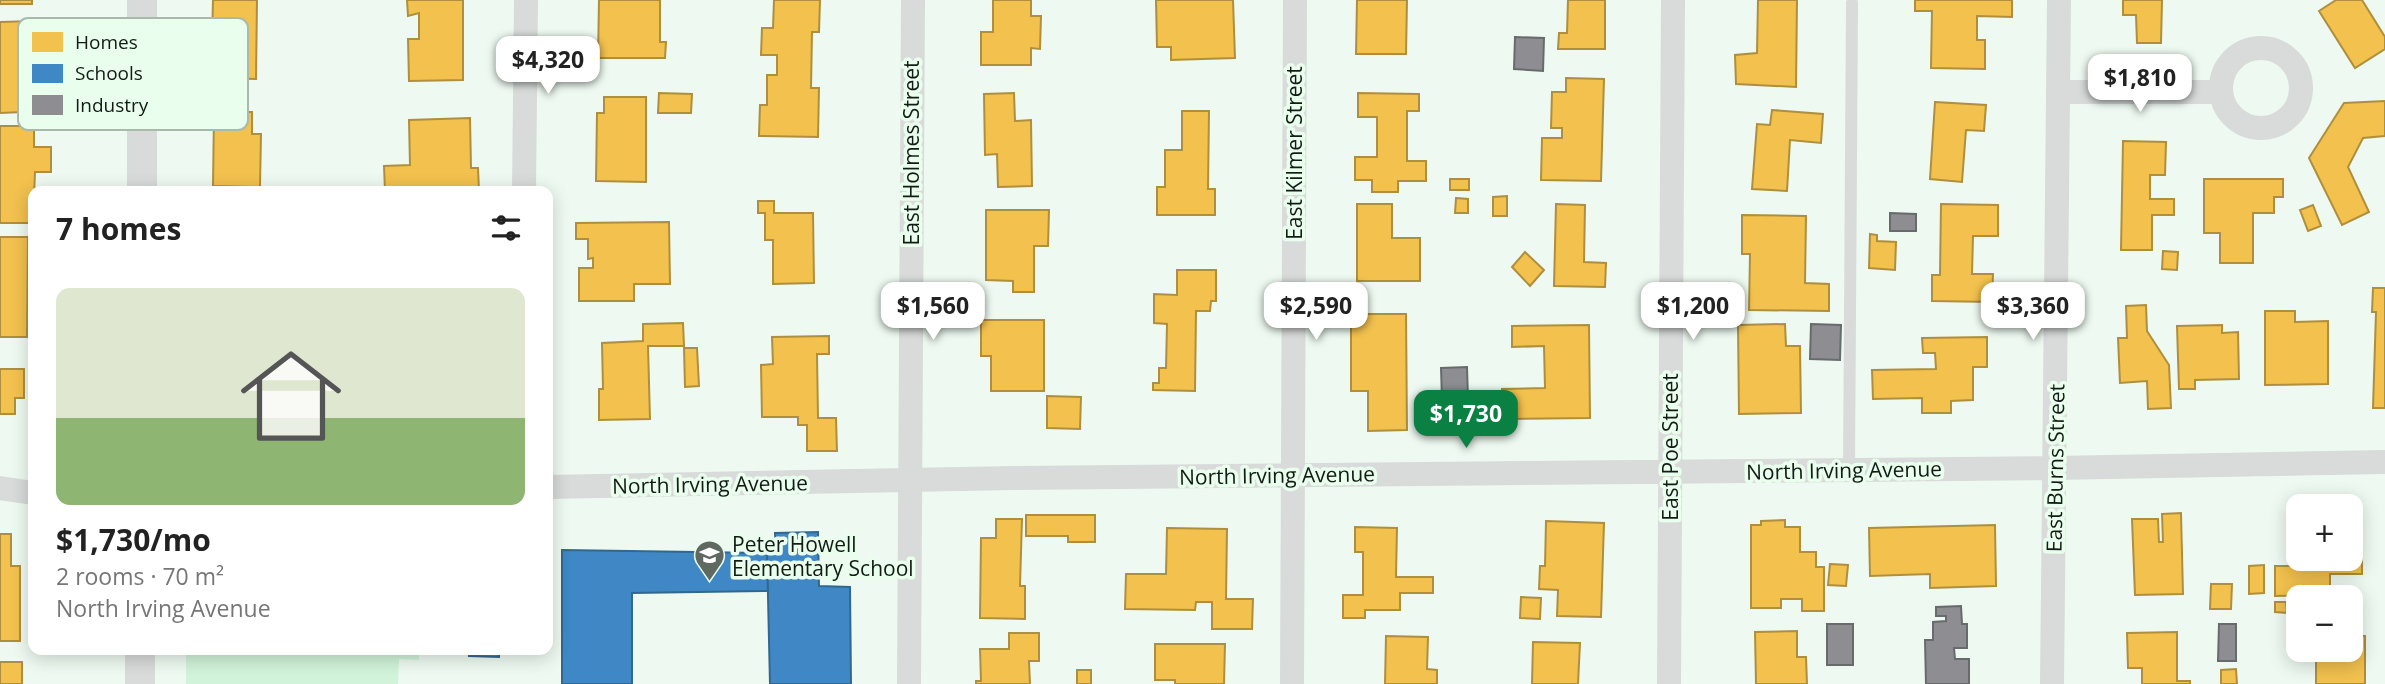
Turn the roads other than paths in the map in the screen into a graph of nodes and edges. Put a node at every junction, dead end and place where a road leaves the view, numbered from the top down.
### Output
1 (142, 0) edge
2 (526, 0) edge
3 (912, 0) edge
4 (1295, 0) edge
5 (1673, 0) edge
6 (2059, 0) edge
7 (1852, 3) dead end
8 (142, 18) edge
9 (2059, 92) junction
10 (2220, 92) dead end
11 (142, 130) edge
12 (142, 186) edge
13 (524, 186) edge
14 (2385, 462) edge
15 (2055, 468) junction
16 (1849, 469) junction
17 (1670, 471) junction
18 (1293, 475) junction
19 (909, 480) junction
20 (553, 487) edge
21 (0, 488) edge
22 (28, 492) edge
23 (140, 655) edge
24 (140, 684) edge
25 (909, 684) edge
26 (1292, 684) edge
27 (1669, 684) edge
28 (2052, 684) edge

1 - 8 street
2 - 13 street
3 - 19 street, East Holmes Street
4 - 18 street, East Kilmer Street
5 - 17 street, East Poe Street
6 - 9 street, East Burns Street
7 - 16 lane
9 - 10 street
9 - 15 street, East Burns Street
11 - 12 street
14 - 15 street, North Irving Avenue
15 - 16 street, North Irving Avenue
15 - 28 street, East Burns Street
16 - 17 street, North Irving Avenue
17 - 18 street, North Irving Avenue
17 - 27 street, East Poe Street
18 - 19 street, North Irving Avenue
18 - 26 street, East Kilmer Street
19 - 20 street, North Irving Avenue
19 - 25 street, East Holmes Street
21 - 22 street
23 - 24 street

